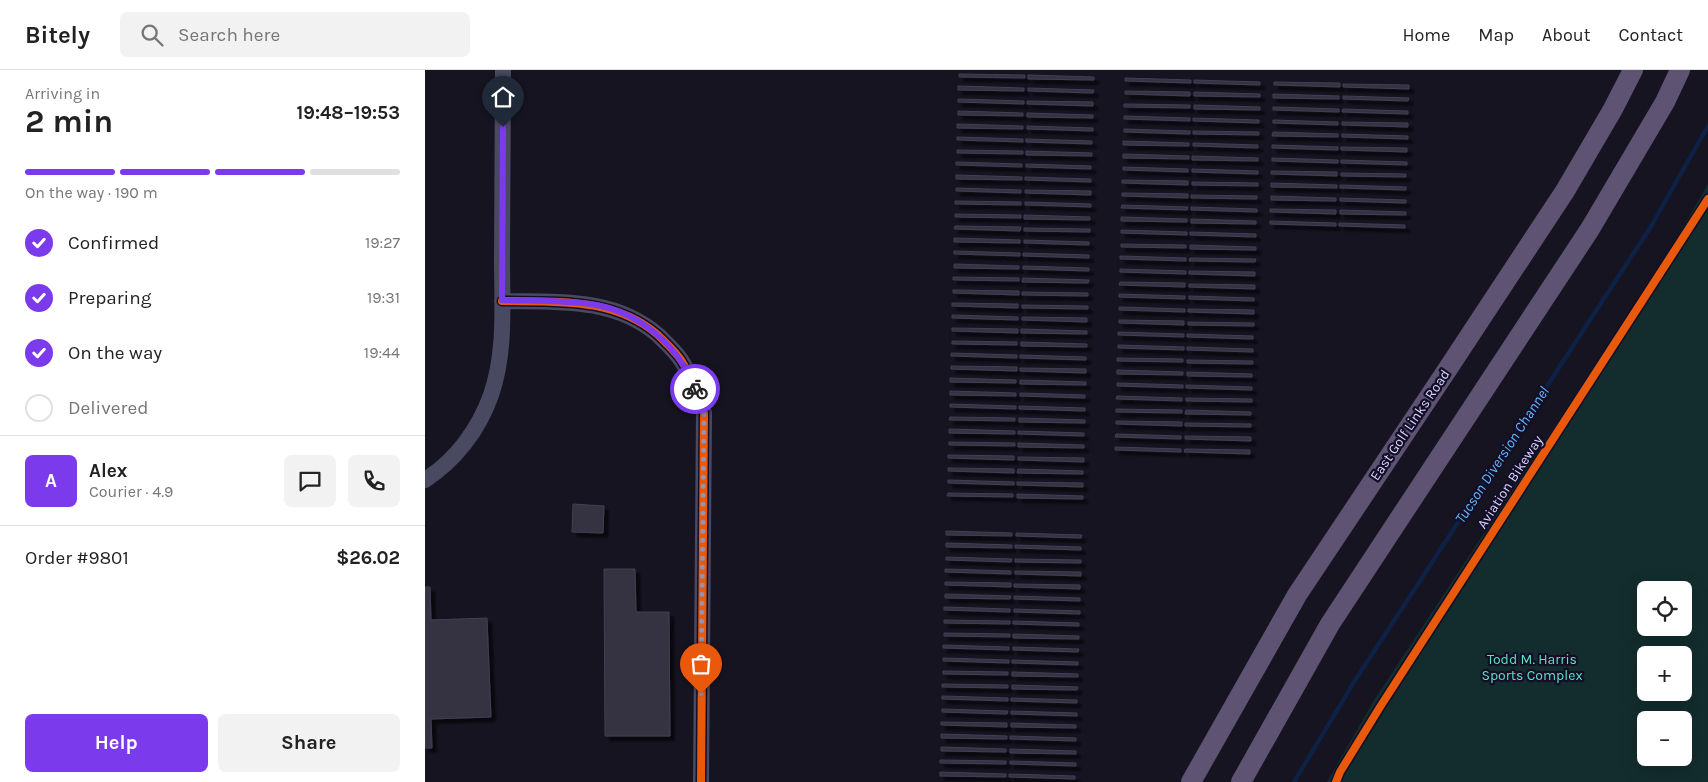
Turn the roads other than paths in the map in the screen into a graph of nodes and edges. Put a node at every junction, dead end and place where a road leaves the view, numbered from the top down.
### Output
1 (503, 70) edge
2 (1633, 70) edge
3 (1681, 70) edge
4 (502, 300) junction
5 (425, 480) edge
6 (701, 782) edge
7 (1191, 782) edge
8 (1241, 782) edge

1 - 4 street
2 - 7 main road, East Golf Links Road
3 - 8 main road
4 - 5 street
4 - 6 street

